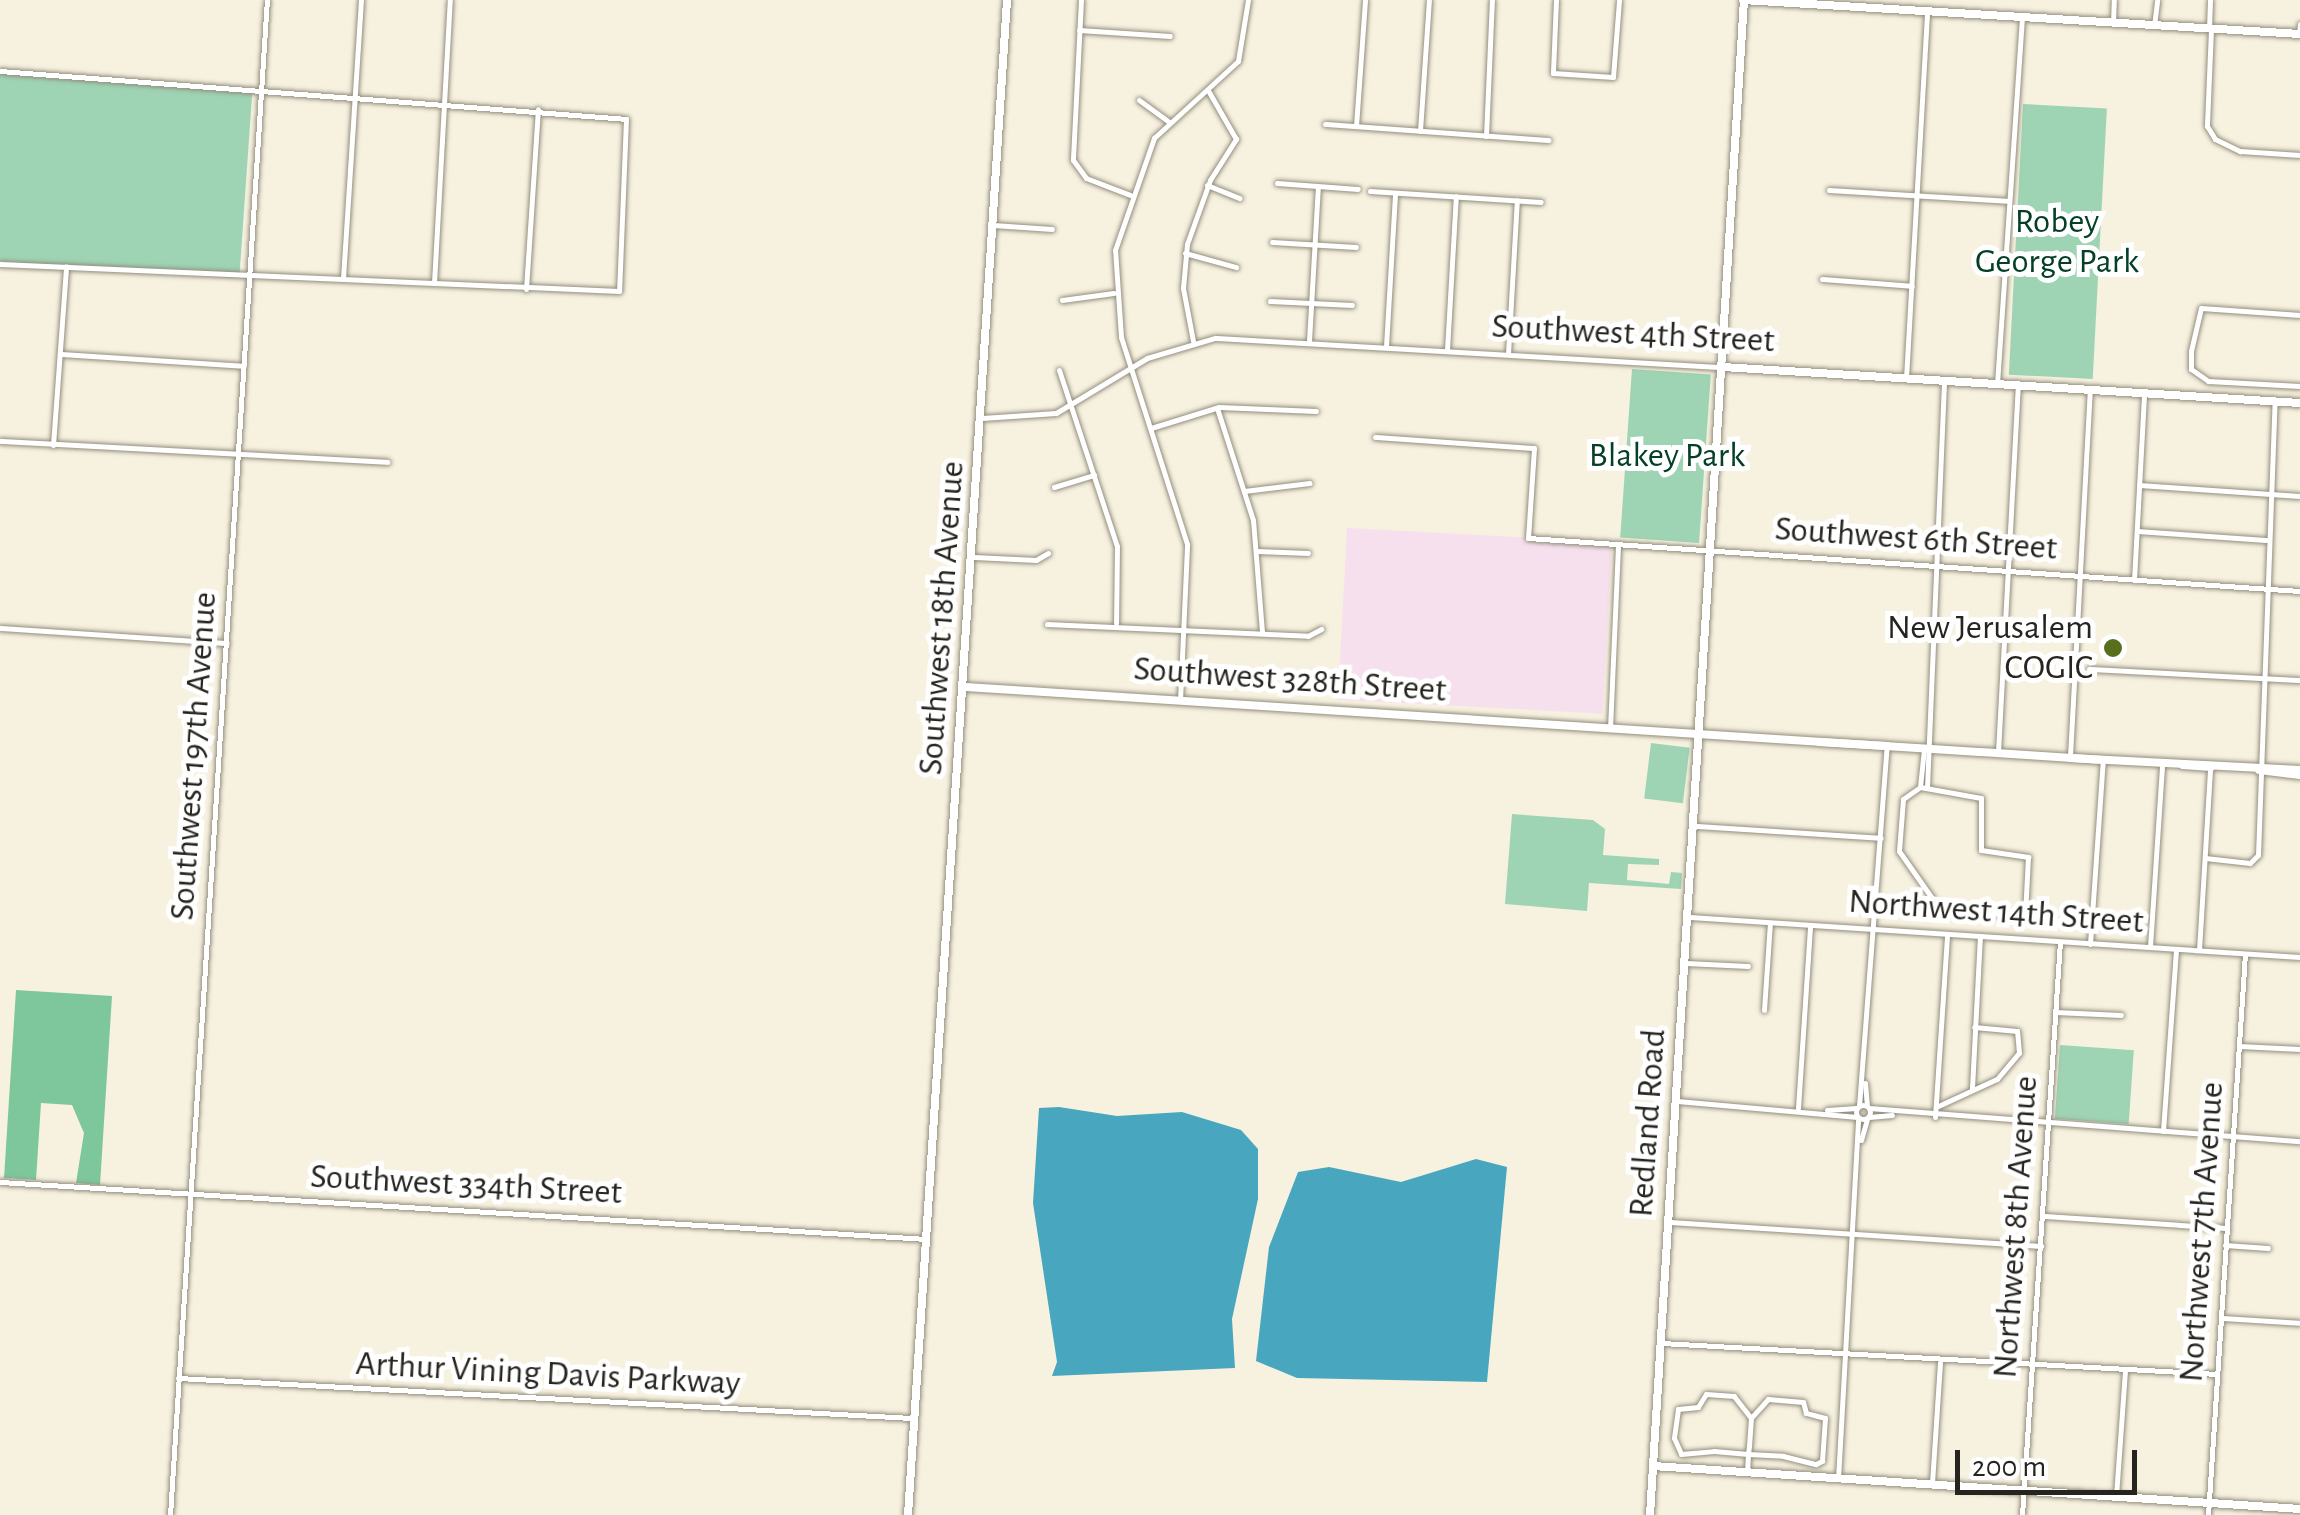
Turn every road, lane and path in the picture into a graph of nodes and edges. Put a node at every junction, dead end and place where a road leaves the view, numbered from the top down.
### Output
1 (258, 0) edge
2 (266, 0) edge
3 (361, 0) edge
4 (450, 0) edge
5 (1007, 0) edge
6 (1081, 0) edge
7 (1248, 0) edge
8 (1365, 0) edge
9 (1429, 0) edge
10 (1492, 0) edge
11 (1556, 0) edge
12 (1619, 0) edge
13 (1744, 0) edge
14 (2114, 0) edge
15 (2157, 0) edge
16 (2210, 0) edge
17 (1928, 11) junction
18 (2022, 18) junction
19 (2113, 23) junction
20 (2300, 24) edge
21 (2154, 26) junction
22 (2210, 29) junction
23 (1079, 30) junction
24 (2300, 34) edge
25 (1170, 36) dead end
26 (0, 72) edge
27 (261, 89) junction
28 (1209, 92) junction
29 (354, 96) junction
30 (1139, 100) dead end
31 (444, 102) junction
32 (538, 110) junction
33 (1168, 120) junction
34 (1325, 124) dead end
35 (1356, 126) junction
36 (1420, 130) junction
37 (1486, 136) junction
38 (1548, 140) dead end
39 (2300, 155) edge
40 (1277, 183) dead end
41 (1208, 185) junction
42 (1318, 186) junction
43 (1358, 189) dead end
44 (1829, 190) dead end
45 (1370, 191) dead end
46 (1395, 193) junction
47 (1130, 195) junction
48 (1917, 195) junction
49 (1456, 196) junction
50 (1240, 198) dead end
51 (1518, 200) junction
52 (1541, 202) dead end
53 (2007, 202) junction
54 (994, 225) junction
55 (1052, 228) dead end
56 (1272, 242) dead end
57 (1314, 245) junction
58 (1356, 247) dead end
59 (1185, 253) junction
60 (0, 264) edge
61 (66, 266) junction
62 (1236, 267) dead end
63 (250, 274) junction
64 (343, 278) junction
65 (1822, 279) dead end
66 (434, 283) junction
67 (1912, 286) junction
68 (526, 289) junction
69 (1114, 294) junction
70 (1062, 300) dead end
71 (1270, 301) dead end
72 (1311, 304) junction
73 (1352, 306) dead end
74 (2300, 315) edge
75 (1193, 341) junction
76 (1309, 341) junction
77 (1386, 346) junction
78 (1447, 350) junction
79 (60, 354) junction
80 (1508, 354) junction
81 (244, 366) junction
82 (1130, 367) junction
83 (1723, 367) junction
84 (1059, 370) dead end
85 (1906, 378) junction
86 (1944, 381) junction
87 (1997, 384) junction
88 (2251, 384) junction
89 (2018, 386) junction
90 (2300, 386) edge
91 (2090, 390) junction
92 (2144, 393) junction
93 (2250, 400) junction
94 (2275, 402) junction
95 (2300, 403) edge
96 (1071, 406) junction
97 (1216, 408) junction
98 (1316, 411) dead end
99 (982, 418) junction
100 (1151, 428) junction
101 (1375, 437) dead end
102 (0, 441) edge
103 (54, 445) junction
104 (240, 455) junction
105 (387, 462) dead end
106 (1094, 475) junction
107 (1310, 484) dead end
108 (2139, 485) junction
109 (1054, 488) dead end
110 (1244, 492) junction
111 (2269, 493) junction
112 (2300, 496) edge
113 (2137, 532) junction
114 (2266, 540) junction
115 (1618, 544) junction
116 (1712, 549) junction
117 (1257, 551) junction
118 (1048, 553) dead end
119 (1308, 554) dead end
120 (974, 557) junction
121 (1934, 565) junction
122 (2008, 571) junction
123 (2080, 576) junction
124 (2134, 580) junction
125 (2267, 589) junction
126 (2300, 592) edge
127 (1116, 623) junction
128 (1047, 624) dead end
129 (1185, 627) junction
130 (0, 628) edge
131 (1321, 628) dead end
132 (1262, 632) junction
133 (226, 643) junction
134 (2089, 669) dead end
135 (2262, 678) junction
136 (2300, 680) edge
137 (966, 687) junction
138 (1180, 701) junction
139 (1610, 728) junction
140 (1702, 734) junction
141 (1887, 746) junction
142 (1925, 748) junction
143 (1998, 753) junction
144 (2070, 758) junction
145 (2103, 760) junction
146 (2162, 764) junction
147 (2210, 767) junction
148 (2259, 770) junction
149 (2300, 772) edge
150 (1923, 788) junction
151 (1696, 826) junction
152 (1881, 838) junction
153 (2204, 858) junction
154 (1690, 917) junction
155 (1770, 923) junction
156 (1810, 926) junction
157 (1875, 929) junction
158 (1947, 935) junction
159 (1980, 937) junction
160 (2060, 942) junction
161 (2090, 944) junction
162 (2150, 947) junction
163 (2176, 949) junction
164 (2199, 950) junction
165 (2246, 953) junction
166 (2300, 957) edge
167 (1686, 963) junction
168 (1748, 966) dead end
169 (1764, 1010) dead end
170 (2055, 1012) junction
171 (2121, 1015) dead end
172 (1974, 1028) junction
173 (2239, 1046) junction
174 (2300, 1049) edge
175 (1865, 1080) junction
176 (1972, 1088) junction
177 (1677, 1100) junction
178 (1858, 1107) junction
179 (1868, 1107) junction
180 (1936, 1107) junction
181 (1798, 1108) junction
182 (1824, 1110) junction
183 (1895, 1114) junction
184 (1936, 1117) junction
185 (1857, 1118) junction
186 (1868, 1118) junction
187 (2049, 1125) junction
188 (2164, 1132) junction
189 (2233, 1136) junction
190 (1860, 1140) junction
191 (2300, 1141) edge
192 (0, 1182) edge
193 (189, 1194) junction
194 (2044, 1216) junction
195 (1669, 1222) junction
196 (2226, 1228) junction
197 (1855, 1234) junction
198 (929, 1240) junction
199 (2041, 1246) junction
200 (2225, 1246) junction
201 (2268, 1248) dead end
202 (2220, 1318) junction
203 (2300, 1323) edge
204 (1661, 1343) junction
205 (1847, 1356) junction
206 (1940, 1362) junction
207 (2033, 1365) junction
208 (2125, 1369) junction
209 (2217, 1374) junction
210 (178, 1378) junction
211 (916, 1418) junction
212 (1751, 1418) junction
213 (1748, 1454) junction
214 (1653, 1466) junction
215 (1747, 1473) junction
216 (1838, 1479) junction
217 (1932, 1486) junction
218 (2023, 1491) junction
219 (2116, 1497) junction
220 (2208, 1503) junction
221 (2300, 1509) edge
222 (170, 1515) edge
223 (908, 1515) edge
224 (1650, 1515) edge
225 (2022, 1515) edge
226 (2208, 1515) edge

1 - 2 street
2 - 27 street, Southwest 197th Avenue
3 - 29 street
4 - 31 street
5 - 54 street, Southwest 18th Avenue
6 - 23 street
7 - 28 street
8 - 35 street
9 - 36 street
10 - 37 street
11 - 12 street
13 - 17 street
13 - 83 street, Redland Road
14 - 19 street
15 - 21 street
16 - 22 street
17 - 18 street
17 - 48 street
18 - 19 street
18 - 53 street
19 - 21 street
20 - 24 street
21 - 22 street
22 - 24 street
22 - 39 street
23 - 25 street
23 - 47 street
26 - 27 street
27 - 29 street
27 - 63 street, Southwest 197th Avenue
28 - 33 street
28 - 41 street
29 - 31 street
29 - 64 street
30 - 33 street
31 - 32 street
31 - 66 street
32 - 68 street
32 - 68 street
33 - 47 street
34 - 35 street
35 - 36 street
36 - 37 street
37 - 38 street
40 - 42 street
41 - 50 street
41 - 59 street
42 - 43 street
42 - 57 street
44 - 48 street
45 - 46 street
46 - 49 street
46 - 77 street
47 - 69 street
48 - 53 street
48 - 67 street
49 - 51 street
49 - 78 street
51 - 52 street
51 - 80 street
53 - 87 street
54 - 55 street
54 - 99 street, Southwest 18th Avenue
56 - 57 street
57 - 58 street
57 - 72 street
59 - 62 street
59 - 75 street
60 - 61 street
61 - 63 street
61 - 79 street
63 - 64 street
63 - 81 street, Southwest 197th Avenue
64 - 66 street
65 - 67 street
66 - 68 street
67 - 85 street
69 - 70 street
69 - 82 street
71 - 72 street
72 - 73 street
72 - 76 street
74 - 88 street
75 - 76 street, Southwest 4th Street
75 - 82 street, Southwest 4th Street
76 - 77 street, Southwest 4th Street
77 - 78 street, Southwest 4th Street
78 - 80 street, Southwest 4th Street
79 - 81 street
79 - 103 street
80 - 83 street, Southwest 4th Street
81 - 104 street, Southwest 197th Avenue
82 - 96 street, Southwest 4th Street
82 - 100 street
83 - 85 street, Southwest 4th Street
83 - 116 street, Redland Road
84 - 96 street
85 - 86 street, Southwest 4th Street
86 - 87 street, Southwest 4th Street
86 - 121 street
87 - 89 street, Southwest 4th Street
88 - 90 street
88 - 93 street
89 - 91 street, Southwest 4th Street
89 - 122 street
91 - 92 street, Southwest 4th Street
91 - 123 street
92 - 93 street, Southwest 4th Street
92 - 108 street
93 - 94 street, Southwest 4th Street
94 - 95 street, Southwest 4th Street
94 - 111 street
96 - 99 street, Southwest 4th Street
96 - 106 street
97 - 98 street
97 - 100 street
97 - 110 street
99 - 120 street, Southwest 18th Avenue
100 - 129 street
101 - 115 street, Southwest 6th Street
102 - 103 street
103 - 104 street
104 - 105 street
104 - 133 street, Southwest 197th Avenue
106 - 109 street
106 - 127 street
107 - 110 street
108 - 111 street
108 - 113 street
110 - 117 street
111 - 112 street
111 - 114 street
113 - 114 street
113 - 124 street
114 - 125 street
115 - 116 street, Southwest 6th Street
115 - 139 street
116 - 121 street, Southwest 6th Street
116 - 140 street, Redland Road
117 - 119 street
117 - 132 street
118 - 120 street
120 - 137 street, Southwest 18th Avenue
121 - 122 street, Southwest 6th Street
121 - 142 street
122 - 123 street, Southwest 6th Street
122 - 143 street
123 - 124 street, Southwest 6th Street
123 - 144 street
124 - 125 street, Southwest 6th Street
125 - 126 street, Southwest 6th Street
125 - 135 street
127 - 128 street
127 - 129 street
129 - 132 street
129 - 138 street
130 - 133 street
131 - 132 street
133 - 193 street, Southwest 197th Avenue
134 - 135 street
135 - 136 street
135 - 148 street
137 - 138 street, Southwest 328th Street
137 - 198 street, Southwest 18th Avenue
138 - 139 street, Southwest 328th Street
139 - 140 street, Southwest 328th Street
140 - 141 street, Southwest 328th Street
140 - 151 street, Redland Road
141 - 142 street, Southwest 328th Street
141 - 152 street
142 - 143 street, Southwest 328th Street
142 - 150 street
143 - 144 street, Southwest 328th Street
144 - 145 street, Southwest 328th Street
145 - 146 street, Southwest 328th Street
145 - 161 street
146 - 147 street, Southwest 328th Street
146 - 162 street
147 - 148 street, Southwest 328th Street
147 - 153 street
148 - 149 street, Southwest 328th Street
148 - 153 street
150 - 150 street
151 - 152 street
151 - 154 street, Redland Road
152 - 157 street
153 - 164 street
154 - 155 street, Northwest 14th Street
154 - 167 street, Redland Road
155 - 156 street, Northwest 14th Street
155 - 169 street
156 - 157 street, Northwest 14th Street
156 - 181 street
157 - 158 street, Northwest 14th Street
157 - 175 street
158 - 159 street, Northwest 14th Street
158 - 180 street
159 - 160 street, Northwest 14th Street
159 - 172 street
160 - 161 street, Northwest 14th Street
160 - 170 street, Northwest 8th Avenue
161 - 162 street, Northwest 14th Street
162 - 163 street, Northwest 14th Street
163 - 164 street, Northwest 14th Street
163 - 188 street
164 - 165 street, Northwest 14th Street
165 - 166 street, Northwest 14th Street
165 - 173 street, Northwest 7th Avenue
167 - 168 street
167 - 177 street, Redland Road
170 - 171 street
170 - 187 street, Northwest 8th Avenue
172 - 176 street
172 - 176 street, Northwest 8th Avenue
173 - 174 street
173 - 189 street, Northwest 7th Avenue
175 - 178 street
175 - 179 street
176 - 180 street, Northwest 8th Avenue
177 - 181 street
177 - 195 street, Redland Road
178 - 179 street
178 - 182 street
178 - 185 street
179 - 183 street
179 - 186 street
180 - 184 street
181 - 182 street
182 - 185 street
183 - 184 street
183 - 186 street
184 - 187 street
185 - 186 street
185 - 190 street
186 - 190 street
187 - 188 street
187 - 194 street, Northwest 8th Avenue
188 - 189 street
189 - 191 street
189 - 196 street, Northwest 7th Avenue
190 - 197 street
192 - 193 street, Southwest 334th Street
193 - 198 street, Southwest 334th Street
193 - 210 street, Southwest 197th Avenue
194 - 196 street
194 - 199 street, Northwest 8th Avenue
195 - 197 street
195 - 204 street, Redland Road
196 - 200 street, Northwest 7th Avenue
197 - 199 street
197 - 205 street
198 - 211 street, Southwest 18th Avenue
199 - 207 street, Northwest 8th Avenue
200 - 201 street
200 - 202 street, Northwest 7th Avenue
202 - 203 street
202 - 209 street, Northwest 7th Avenue
204 - 205 street
204 - 214 street, Redland Road
205 - 206 street
205 - 216 street
206 - 207 street
206 - 217 street
207 - 208 street
207 - 218 street, Northwest 8th Avenue
208 - 209 street
208 - 219 street
209 - 220 street, Northwest 7th Avenue
210 - 211 street, Arthur Vining Davis Parkway
210 - 222 street, Southwest 197th Avenue
211 - 223 street, Southwest 18th Avenue
212 - 213 street
212 - 213 street
212 - 213 street
213 - 215 street
214 - 215 street
214 - 224 street, Redland Road
215 - 216 street
216 - 217 street
217 - 218 street
218 - 219 street
218 - 225 street, Northwest 8th Avenue
219 - 220 street
220 - 221 street
220 - 226 street, Northwest 7th Avenue

